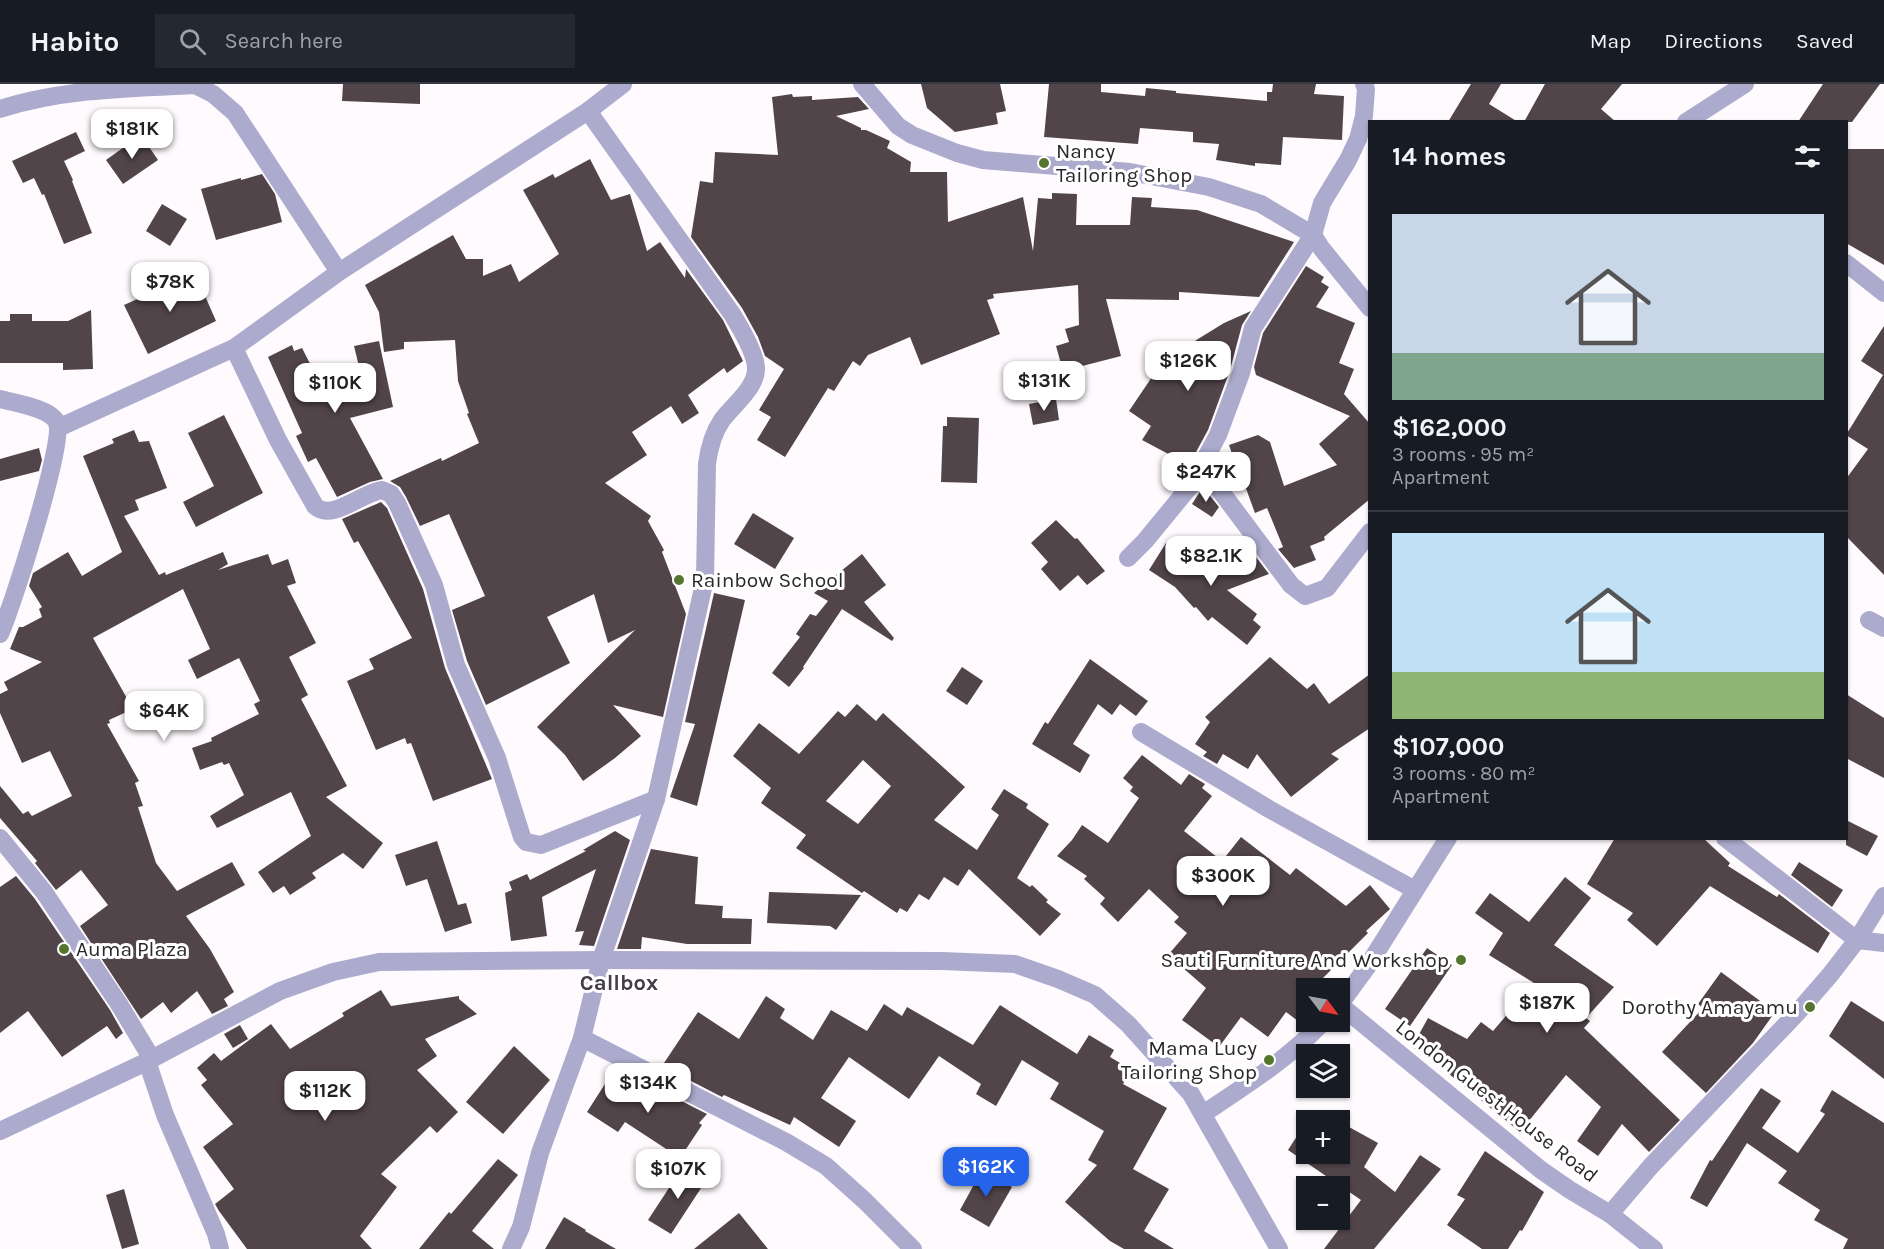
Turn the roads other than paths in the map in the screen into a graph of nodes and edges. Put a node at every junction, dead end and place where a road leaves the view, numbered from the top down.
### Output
1 (623, 84) edge
2 (862, 84) edge
3 (1364, 84) edge
4 (1745, 84) edge
5 (0, 109) edge
6 (588, 111) junction
7 (1689, 120) edge
8 (1313, 235) junction
9 (1848, 265) edge
10 (339, 272) junction
11 (1884, 293) edge
12 (1368, 306) edge
13 (234, 348) junction
14 (0, 399) edge
15 (58, 428) junction
16 (1202, 465) junction
17 (1368, 535) edge
18 (1128, 558) dead end
19 (0, 634) edge
20 (1141, 732) dead end
21 (656, 799) junction
22 (0, 838) edge
23 (1447, 840) edge
24 (1728, 840) edge
25 (1415, 890) junction
26 (1884, 896) edge
27 (1857, 940) junction
28 (1884, 943) edge
29 (602, 960) junction
30 (1350, 990) edge
31 (1350, 1012) edge
32 (1314, 1032) edge
33 (582, 1038) junction
34 (149, 1060) junction
35 (1203, 1114) junction
36 (0, 1131) edge
37 (1610, 1214) junction
38 (220, 1249) edge
39 (511, 1249) edge
40 (913, 1249) edge
41 (1279, 1249) edge
42 (1654, 1249) edge

1 - 6 street
2 - 8 street
3 - 8 street
4 - 7 street
5 - 10 street
6 - 10 street
6 - 21 street
8 - 12 street
8 - 16 street
9 - 11 street
10 - 13 street
13 - 15 street
13 - 21 street
14 - 15 street
15 - 19 street
16 - 17 street
16 - 18 street
20 - 25 street
21 - 29 street
22 - 34 street
23 - 25 street
24 - 27 street
25 - 30 street
26 - 27 street
27 - 28 street
27 - 37 street
29 - 33 street
29 - 34 street
29 - 35 street
31 - 37 street, London Guest House Road
32 - 35 street
33 - 39 street
33 - 40 street
34 - 36 street
34 - 38 street
35 - 41 street
37 - 42 street, London Guest House Road

